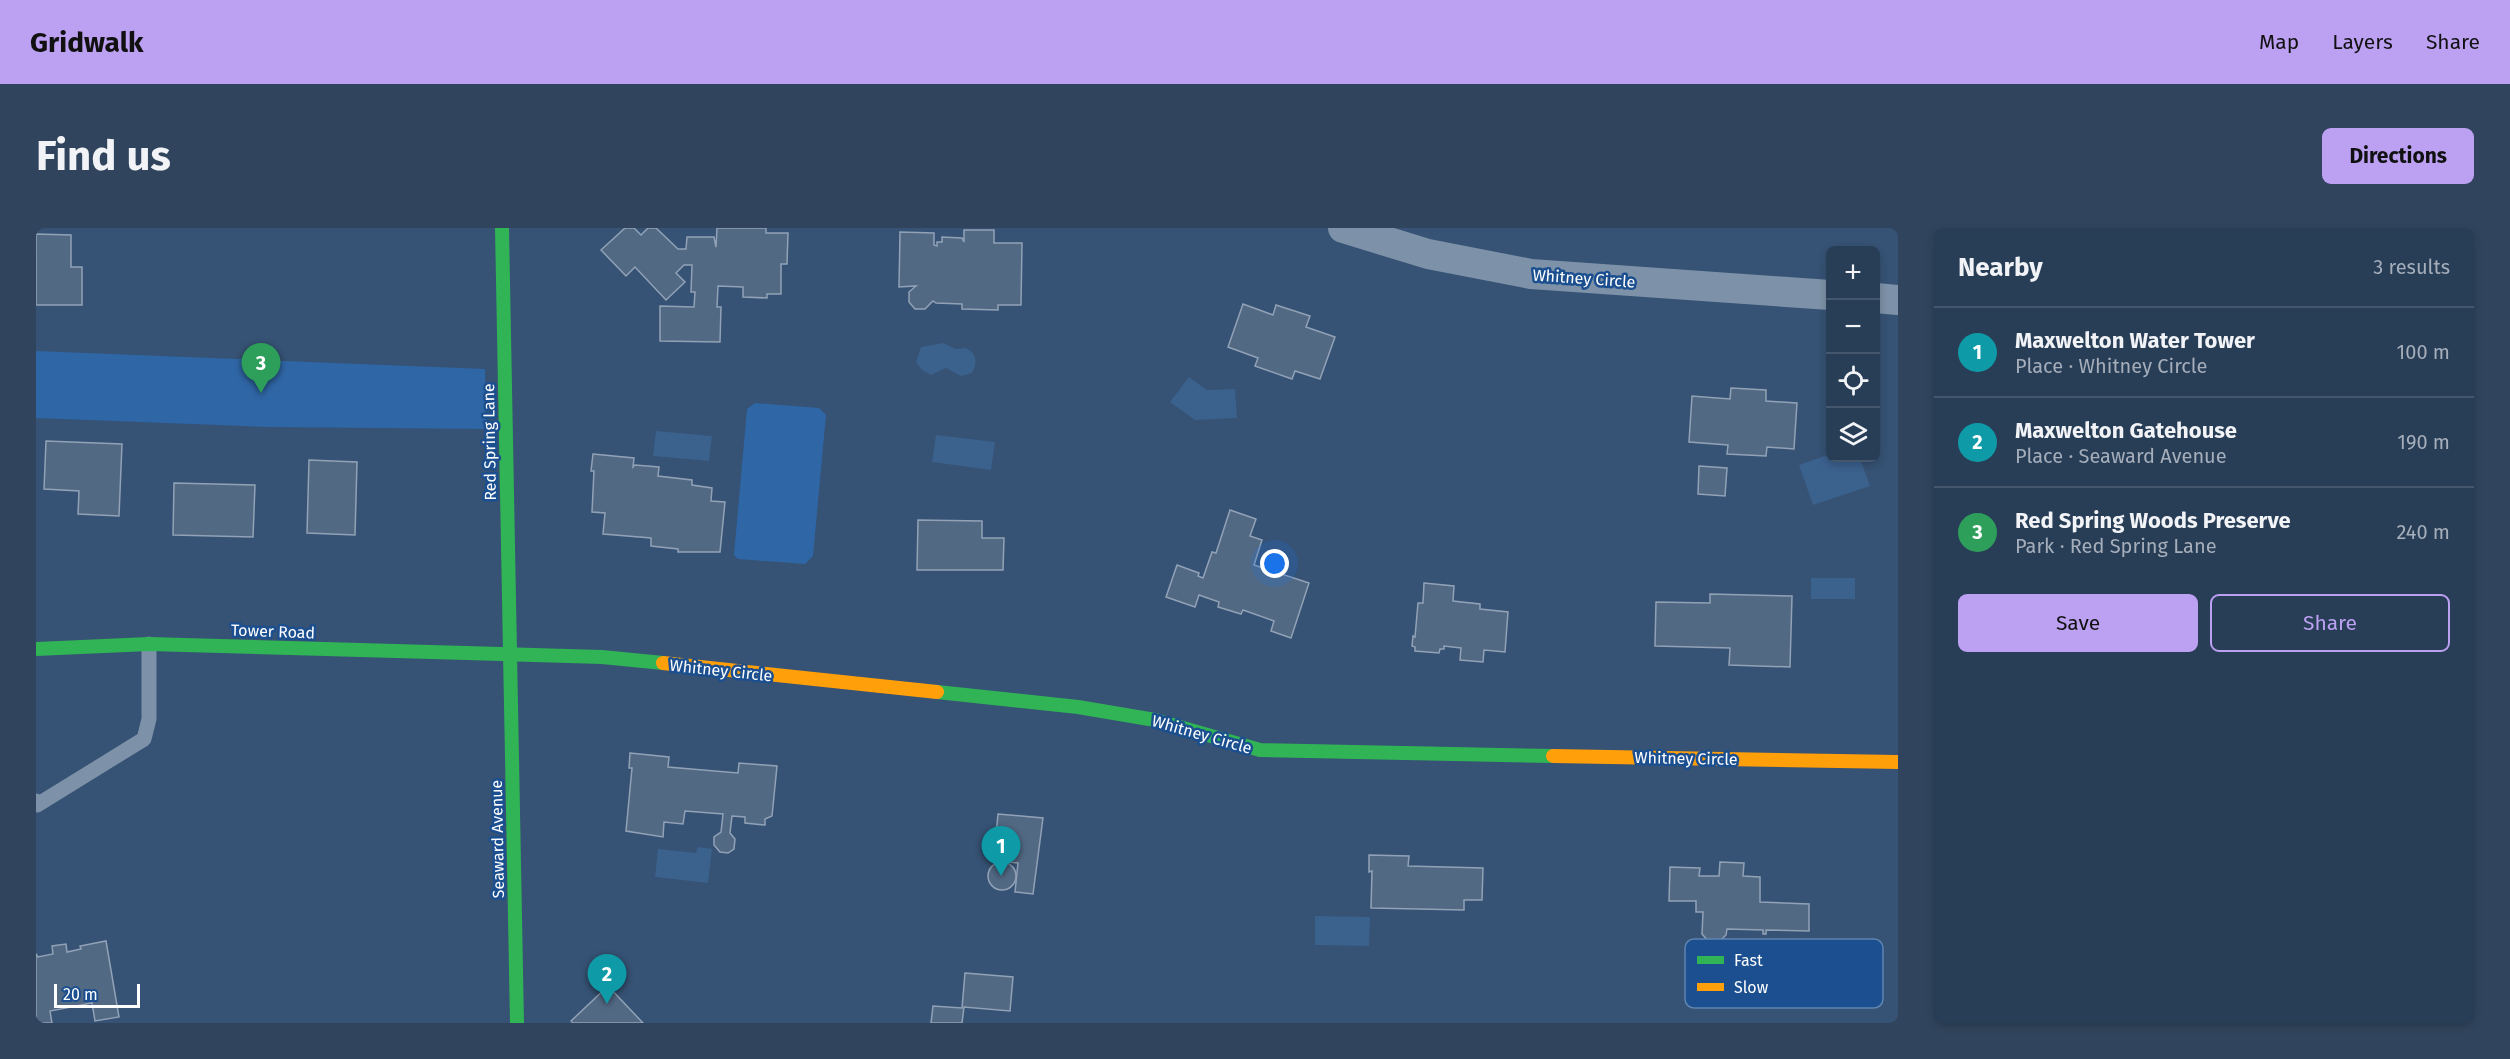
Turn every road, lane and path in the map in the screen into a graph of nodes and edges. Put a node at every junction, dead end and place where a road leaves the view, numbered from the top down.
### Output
1 (502, 228) edge
2 (1343, 228) edge
3 (1826, 295) edge
4 (1880, 298) edge
5 (1898, 300) edge
6 (149, 644) junction
7 (36, 649) edge
8 (510, 654) junction
9 (1898, 762) edge
10 (36, 801) edge
11 (517, 1023) edge

1 - 8 street, Red Spring Lane
2 - 3 street, Whitney Circle
4 - 5 street
6 - 7 street, Tower Road
6 - 8 street, Tower Road
6 - 10 lane
8 - 9 street, Whitney Circle
8 - 11 street, Seaward Avenue

